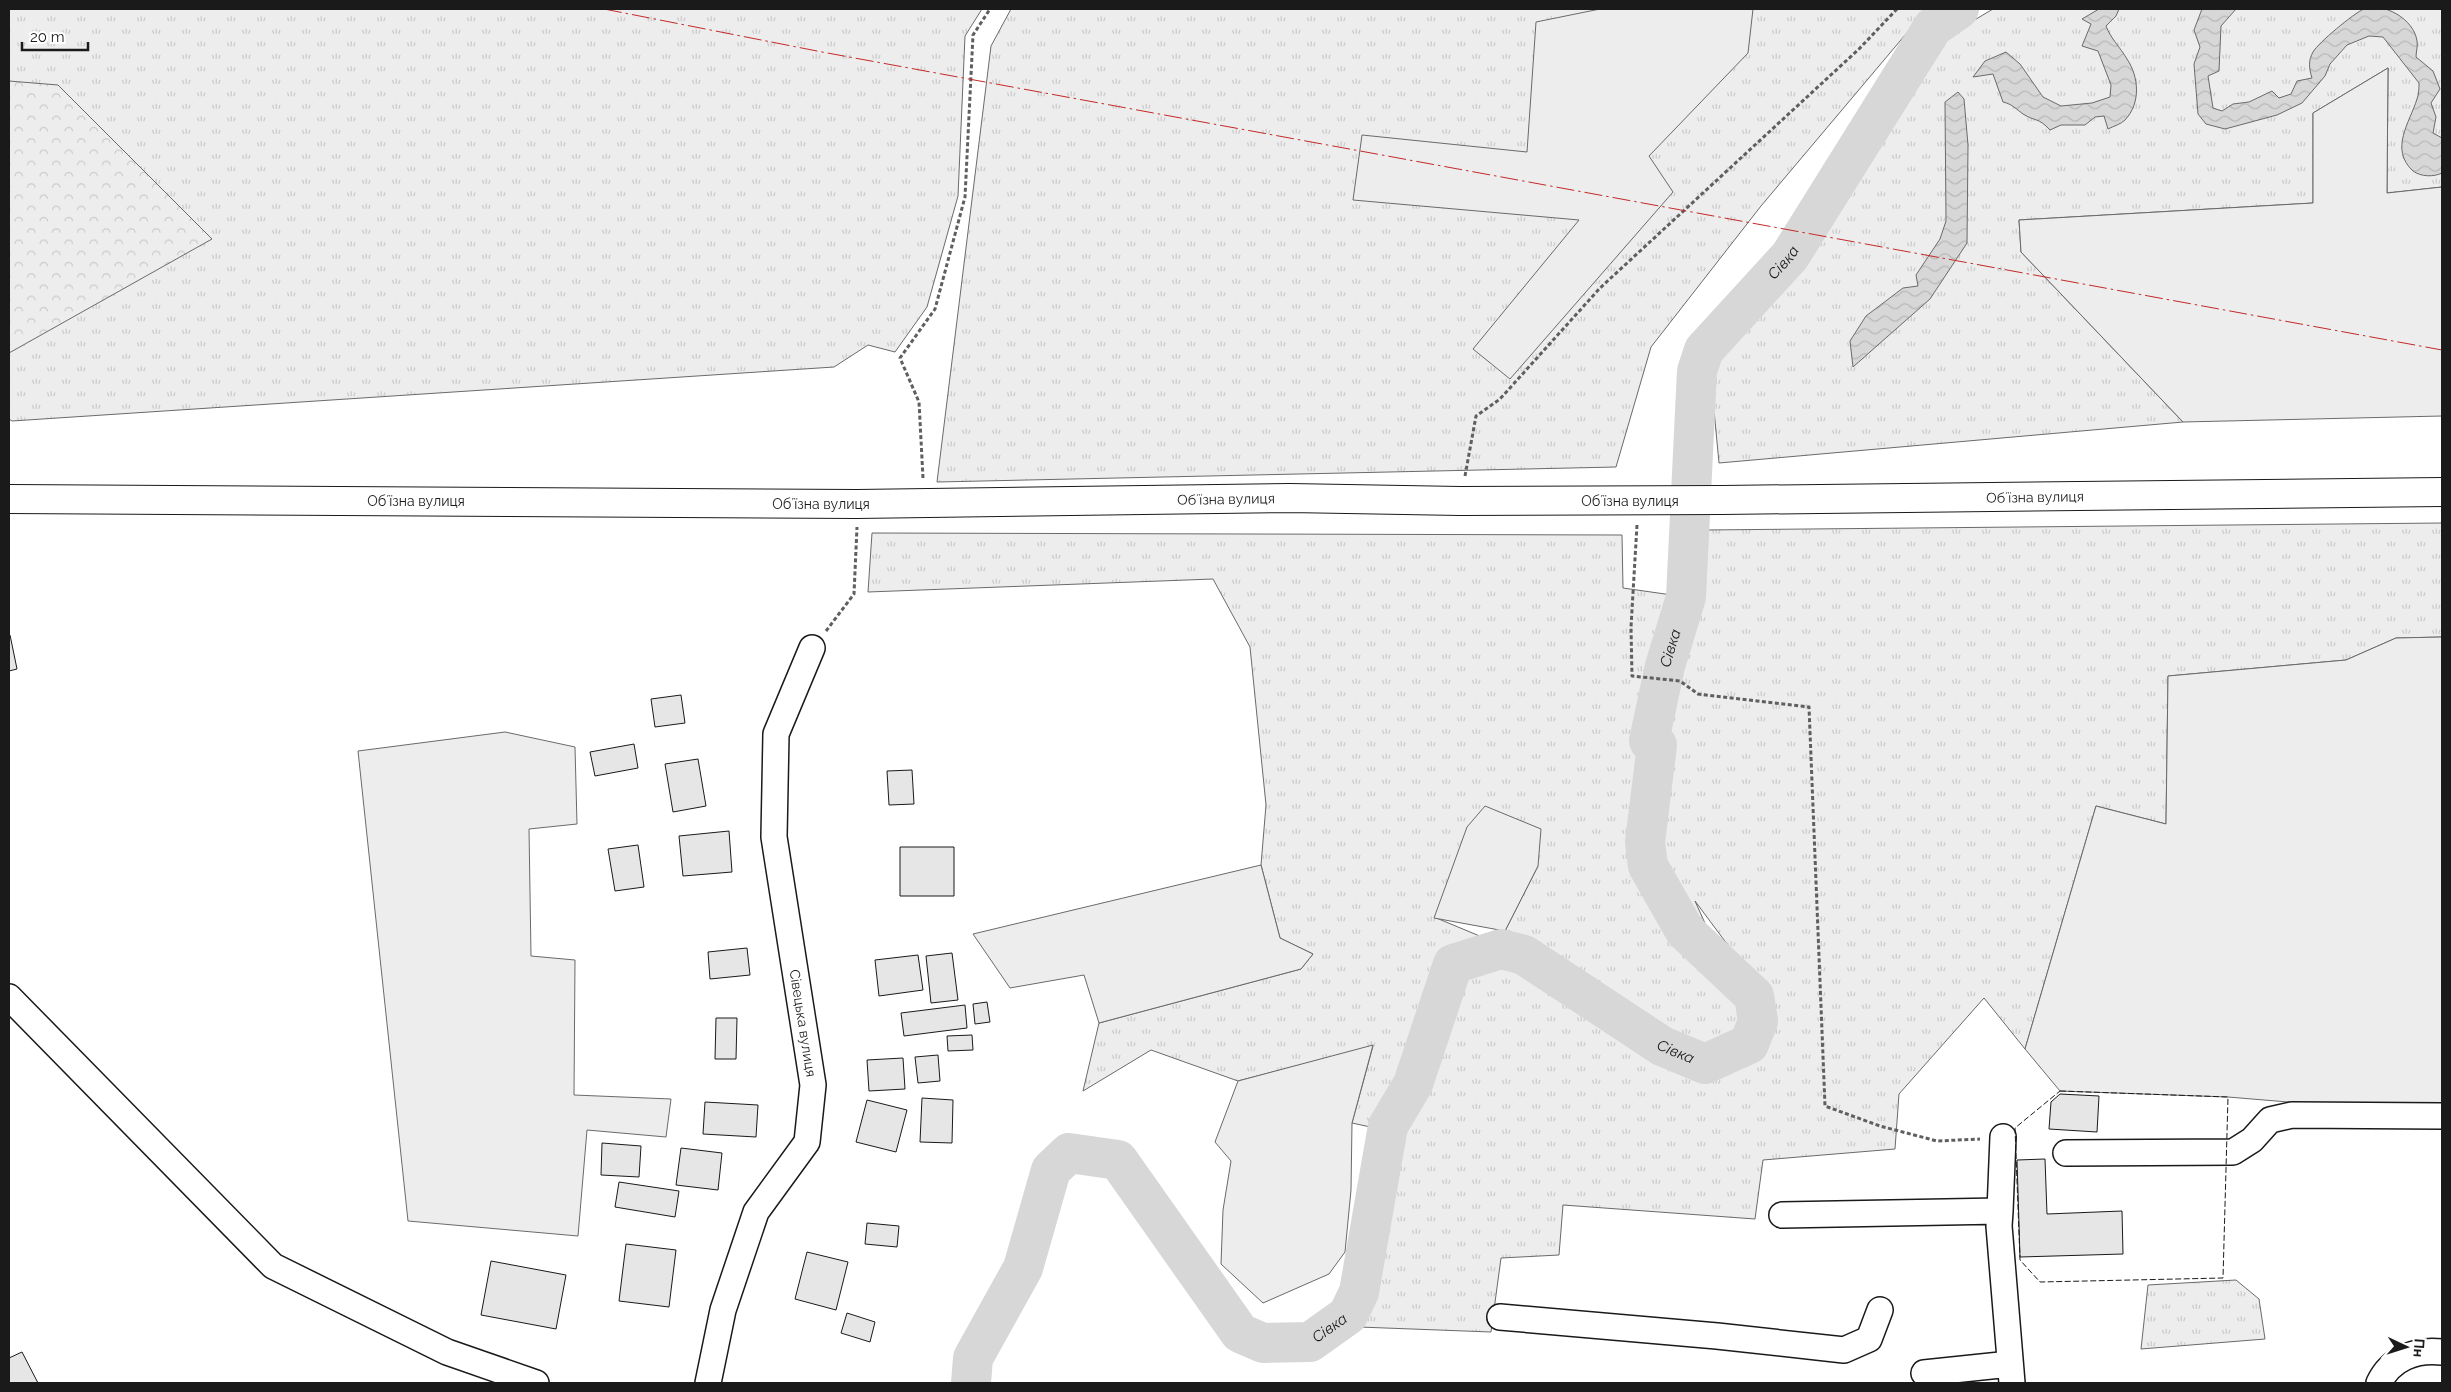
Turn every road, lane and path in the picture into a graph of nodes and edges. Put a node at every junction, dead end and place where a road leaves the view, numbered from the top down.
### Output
1 (990, 9) edge
2 (1897, 9) edge
3 (2442, 492) edge
4 (9, 499) edge
5 (1460, 501) junction
6 (1639, 501) junction
7 (857, 504) junction
8 (925, 504) junction
9 (812, 648) joint
10 (9, 997) edge
11 (2442, 1116) edge
12 (2003, 1137) joint
13 (2066, 1153) dead end
14 (2000, 1210) junction
15 (1782, 1216) dead end
16 (1880, 1310) dead end
17 (1500, 1317) dead end
18 (2442, 1352) edge
19 (1924, 1373) dead end
20 (2011, 1374) edge
21 (536, 1383) edge
22 (708, 1383) edge
23 (2379, 1383) edge

1 - 8 path
2 - 5 path
3 - 6 main road, Обʼїзна вулиця
4 - 7 main road, Обʼїзна вулиця
5 - 6 main road, Обʼїзна вулиця
5 - 8 main road, Обʼїзна вулиця
6 - 12 path
7 - 8 main road, Обʼїзна вулиця
7 - 9 path
9 - 22 street, Сівецька вулиця
10 - 21 street
11 - 13 street
12 - 14 street
14 - 15 street
14 - 20 street
16 - 17 street
18 - 23 street
19 - 20 street

